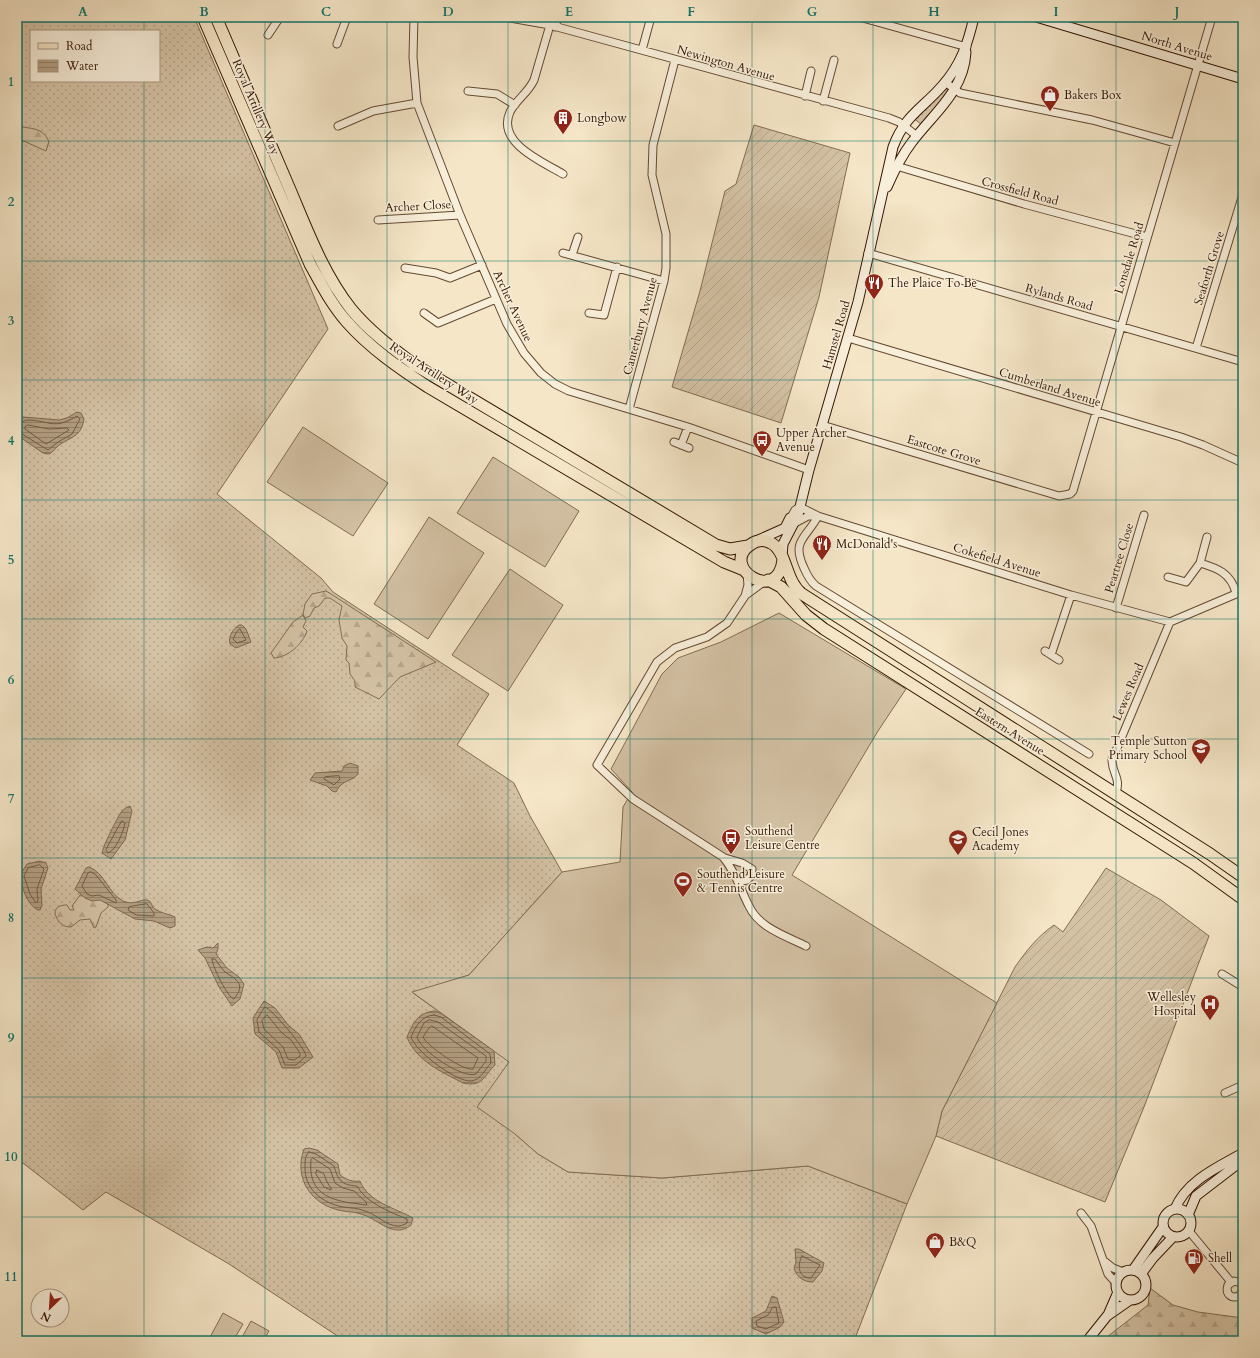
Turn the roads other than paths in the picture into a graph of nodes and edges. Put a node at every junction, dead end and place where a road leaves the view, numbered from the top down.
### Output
1 (203, 17) edge
2 (216, 17) edge
3 (280, 17) edge
4 (347, 17) edge
5 (414, 17) edge
6 (458, 17) edge
7 (504, 17) edge
8 (558, 17) edge
9 (651, 17) edge
10 (859, 17) edge
11 (974, 17) edge
12 (1036, 17) edge
13 (1212, 17) edge
14 (552, 26) junction
15 (268, 35) dead end
16 (337, 44) dead end
17 (967, 47) junction
18 (642, 50) junction
19 (675, 60) junction
20 (834, 60) dead end
21 (1198, 65) junction
22 (811, 71) dead end
23 (1243, 79) edge
24 (945, 82) junction
25 (955, 89) junction
26 (468, 91) dead end
27 (805, 96) junction
28 (824, 100) junction
29 (417, 103) junction
30 (515, 105) junction
31 (338, 126) dead end
32 (903, 126) junction
33 (917, 136) junction
34 (1175, 143) junction
35 (892, 165) junction
36 (563, 174) dead end
37 (1243, 194) edge
38 (460, 215) junction
39 (378, 220) dead end
40 (578, 237) dead end
41 (1147, 237) junction
42 (563, 253) dead end
43 (868, 253) junction
44 (572, 255) junction
45 (482, 265) junction
46 (617, 267) junction
47 (405, 268) dead end
48 (664, 281) junction
49 (496, 299) junction
50 (589, 313) dead end
51 (424, 314) dead end
52 (1120, 326) junction
53 (848, 338) junction
54 (1196, 348) junction
55 (1243, 362) edge
56 (629, 409) junction
57 (1097, 412) junction
58 (822, 425) junction
59 (688, 427) junction
60 (674, 442) dead end
61 (682, 445) junction
62 (689, 448) dead end
63 (1243, 463) edge
64 (808, 470) junction
65 (1059, 496) joint
66 (800, 507) junction
67 (1144, 515) dead end
68 (818, 516) junction
69 (793, 521) junction
70 (1207, 537) dead end
71 (751, 544) junction
72 (782, 558) junction
73 (1200, 562) junction
74 (745, 572) junction
75 (1168, 577) dead end
76 (767, 580) junction
77 (1240, 592) edge
78 (1071, 595) junction
79 (745, 596) junction
80 (1116, 608) junction
81 (1170, 622) junction
82 (1060, 660) dead end
83 (1089, 754) dead end
84 (1116, 793) junction
85 (722, 857) junction
86 (736, 877) junction
87 (1243, 877) edge
88 (1243, 899) edge
89 (806, 946) dead end
90 (1222, 974) dead end
91 (1243, 987) edge
92 (1243, 1085) edge
93 (1225, 1093) dead end
94 (1243, 1153) edge
95 (1243, 1160) edge
96 (1175, 1209) junction
97 (1081, 1213) dead end
98 (1188, 1215) junction
99 (1163, 1227) junction
100 (1189, 1231) junction
101 (1173, 1237) junction
102 (1102, 1259) junction
103 (1123, 1272) junction
104 (1137, 1272) junction
105 (1232, 1282) junction
106 (1116, 1283) junction
107 (1243, 1289) edge
108 (1118, 1292) junction
109 (1130, 1300) junction
110 (1107, 1316) junction
111 (1087, 1341) edge

1 - 74 main road, Royal Artillery Way
2 - 71 main road, Royal Artillery Way
3 - 15 street
4 - 16 street
5 - 6 street
5 - 29 street, Archer Avenue
7 - 14 street, Newington Avenue
8 - 14 street
9 - 18 street
10 - 17 street
11 - 17 street, Hamstel Road
12 - 21 street, North Avenue
13 - 21 street, Lonsdale Road
14 - 18 street, Newington Avenue
14 - 30 street
17 - 24 street, Hamstel Road
17 - 25 street, Hamstel Road
18 - 19 street, Newington Avenue
19 - 27 street, Newington Avenue
19 - 48 street, Canterbury Avenue
20 - 28 street
21 - 23 street, North Avenue
21 - 34 street, Lonsdale Road
22 - 27 street
24 - 25 street
24 - 32 street, Hamstel Road
25 - 33 street, Hamstel Road
25 - 34 street
26 - 30 street
27 - 28 street, Newington Avenue
28 - 32 street, Newington Avenue
29 - 31 street
29 - 38 street, Archer Avenue
30 - 36 street
32 - 33 street, Newington Avenue
32 - 35 street, Hamstel Road
33 - 35 street, Hamstel Road
34 - 41 street, Lonsdale Road
35 - 41 street, Crossfield Road
35 - 43 street, Hamstel Road
37 - 54 street, Seaforth Grove
38 - 39 street, Archer Close
38 - 45 street, Archer Avenue
40 - 44 street
41 - 52 street, Lonsdale Road
42 - 44 street
43 - 52 street, Rylands Road
43 - 53 street, Hamstel Road
44 - 46 street
45 - 47 street
45 - 49 street, Archer Avenue
46 - 48 street
46 - 50 street
48 - 56 street, Canterbury Avenue
49 - 51 street
49 - 56 street, Archer Avenue
52 - 54 street, Rylands Road
52 - 57 street, Lonsdale Road
53 - 57 street, Cumberland Avenue
53 - 58 street, Hamstel Road
54 - 55 street, Rylands Road
56 - 59 street, Archer Avenue
57 - 63 street, Cumberland Avenue
57 - 65 street, Lonsdale Road
58 - 64 street, Hamstel Road
58 - 65 street, Eastcote Grove
59 - 61 street
59 - 64 street, Archer Avenue
60 - 61 street
61 - 62 street
64 - 66 street, Hamstel Road
64 - 69 street, Hamstel Road
66 - 68 street, Cokefield Avenue
66 - 69 street, Hamstel Road
67 - 80 street, Peartree Close
68 - 69 street, Cokefield Avenue
68 - 78 street, Cokefield Avenue
68 - 83 street
69 - 71 street, Hamstel Road
69 - 72 street, Hamstel Road
70 - 73 street
71 - 72 main road, Eastern Avenue
71 - 74 main road
72 - 76 main road
72 - 84 main road, Eastern Avenue
73 - 75 street
73 - 77 street
74 - 76 main road, Eastern Avenue
74 - 79 street
76 - 79 street
76 - 88 main road, Eastern Avenue
77 - 81 street
78 - 80 street, Cokefield Avenue
78 - 82 street
79 - 85 street
80 - 81 street, Cokefield Avenue
81 - 84 street, Lewes Road
84 - 87 main road, Eastern Avenue
85 - 86 street
85 - 86 street
86 - 89 street
90 - 91 street
92 - 93 street
94 - 96 street
95 - 98 street
96 - 98 street
96 - 99 street
97 - 102 street
98 - 100 street
99 - 101 street
99 - 104 street
100 - 101 street
100 - 105 street
101 - 104 street
102 - 103 street
102 - 106 street
103 - 104 street
103 - 106 street
104 - 109 street
105 - 107 street
105 - 107 street
106 - 108 street
108 - 109 street
108 - 110 street
109 - 110 street
110 - 111 street

